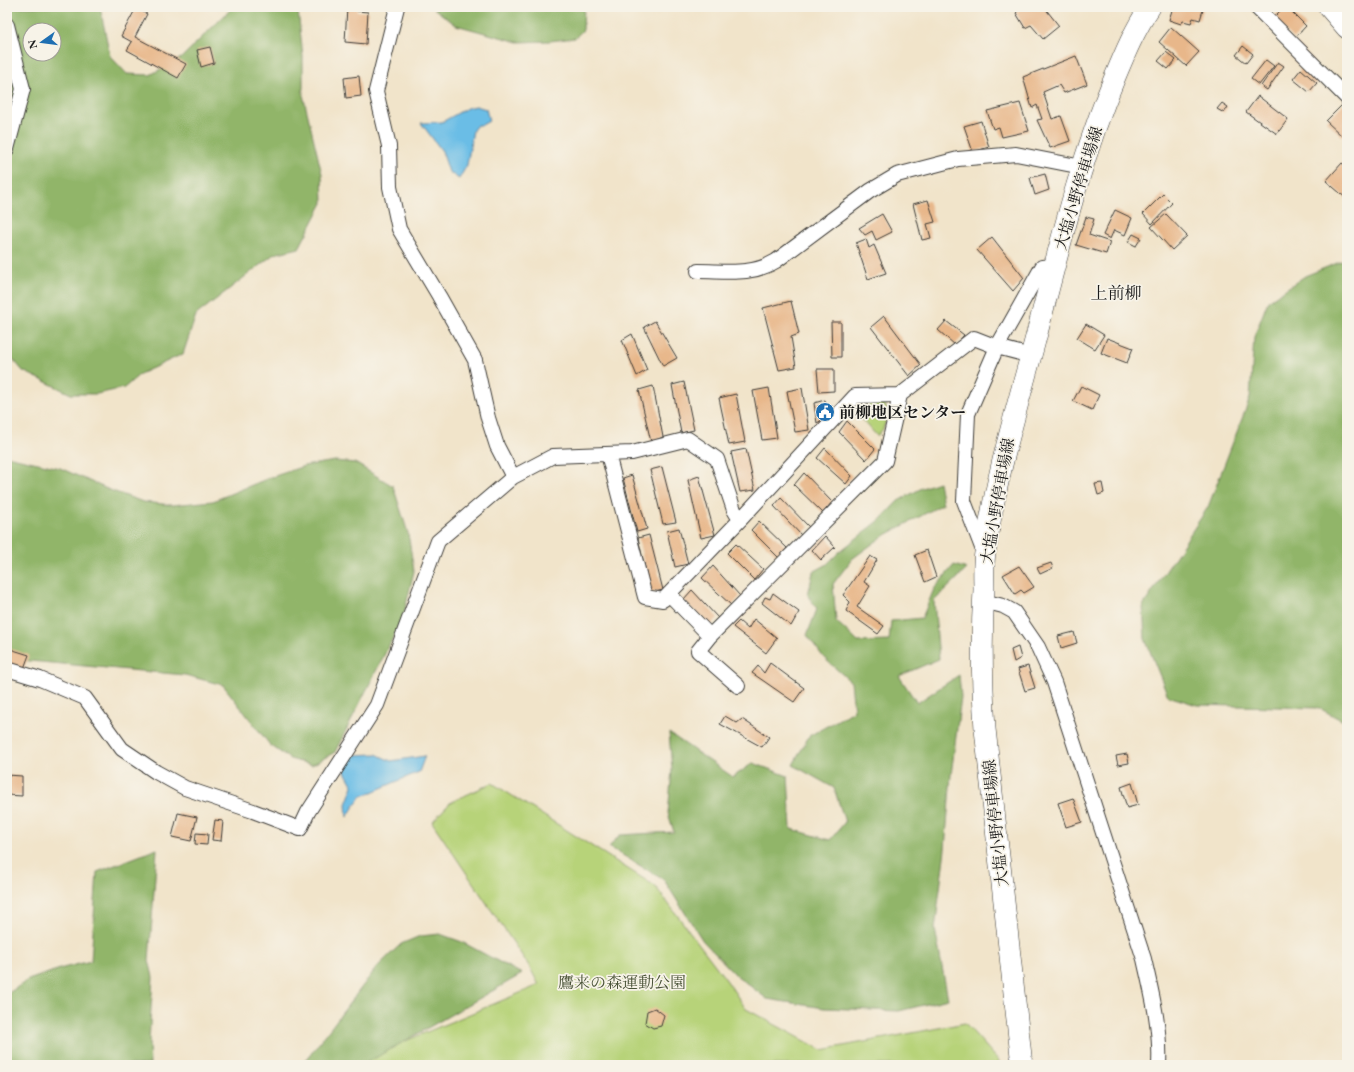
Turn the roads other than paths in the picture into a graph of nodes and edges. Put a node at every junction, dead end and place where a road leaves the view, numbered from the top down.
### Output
1 (397, 7) edge
2 (1150, 7) edge
3 (1256, 7) edge
4 (1329, 7) edge
5 (7, 25) edge
6 (1347, 28) edge
7 (1347, 98) edge
8 (7, 149) edge
9 (1082, 168) junction
10 (1054, 266) junction
11 (698, 271) dead end
12 (997, 347) junction
13 (1031, 356) junction
14 (900, 395) junction
15 (608, 454) junction
16 (513, 477) junction
17 (740, 520) junction
18 (985, 555) junction
19 (669, 594) junction
20 (983, 601) junction
21 (710, 636) junction
22 (7, 669) edge
23 (738, 686) dead end
24 (1022, 1065) edge
25 (1159, 1065) edge

1 - 16 street
2 - 9 main road, 大塩小野停車場線
3 - 7 street
4 - 6 main road
5 - 8 street
9 - 10 main road, 大塩小野停車場線
9 - 11 street
10 - 12 street
10 - 13 main road, 大塩小野停車場線
12 - 13 street
12 - 14 street
12 - 18 street
13 - 18 main road, 大塩小野停車場線
14 - 17 street
14 - 21 street
15 - 16 street
15 - 17 street
15 - 19 street
16 - 22 street
17 - 19 street
18 - 20 main road, 大塩小野停車場線
19 - 21 street
20 - 24 main road, 大塩小野停車場線
20 - 25 street
21 - 23 street

